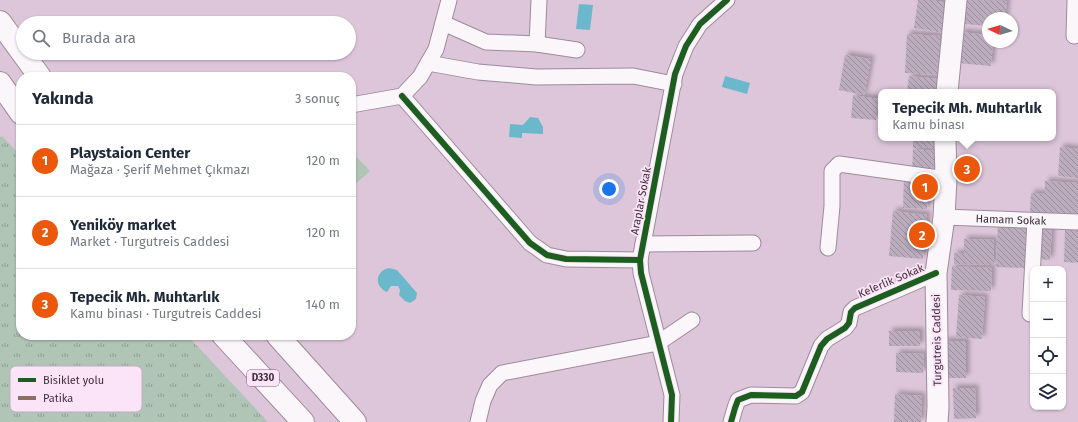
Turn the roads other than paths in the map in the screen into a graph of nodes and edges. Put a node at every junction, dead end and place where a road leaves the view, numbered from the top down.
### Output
1 (449, 0) edge
2 (539, 0) edge
3 (727, 0) edge
4 (956, 0) edge
5 (1075, 0) edge
6 (0, 22) edge
7 (443, 23) junction
8 (1078, 36) edge
9 (16, 44) edge
10 (537, 44) junction
11 (578, 50) dead end
12 (28, 60) edge
13 (428, 63) junction
14 (36, 72) edge
15 (0, 83) edge
16 (674, 84) junction
17 (947, 89) edge
18 (402, 96) junction
19 (356, 103) edge
20 (16, 106) edge
21 (945, 141) edge
22 (946, 179) junction
23 (944, 217) junction
24 (1035, 221) junction
25 (1078, 222) edge
26 (753, 243) dead end
27 (643, 244) junction
28 (828, 248) dead end
29 (640, 260) junction
30 (936, 273) junction
31 (1031, 302) edge
32 (692, 320) dead end
33 (228, 340) edge
34 (281, 340) edge
35 (658, 343) junction
36 (303, 422) edge
37 (355, 422) edge
38 (478, 422) edge
39 (671, 422) edge
40 (731, 422) edge
41 (937, 422) edge

1 - 7 street
2 - 10 street
3 - 16 street, Araplar Sokak
4 - 17 main road
5 - 8 street
6 - 9 highway
7 - 10 street
7 - 13 street
10 - 11 street
12 - 14 highway
13 - 16 street
13 - 18 street
15 - 20 highway
16 - 27 street, Araplar Sokak
18 - 19 street
18 - 29 street
21 - 22 main road, Turgutreis Caddesi
22 - 23 main road, Turgutreis Caddesi
22 - 28 street
23 - 24 street, Hamam Sokak
23 - 30 main road, Turgutreis Caddesi
24 - 25 street, Hamam Sokak
24 - 31 street
26 - 27 street
27 - 29 street, Araplar Sokak
29 - 35 street, Araplar Sokak
30 - 40 street, Kelerlik Sokak
30 - 41 main road, Turgutreis Caddesi
32 - 35 street
33 - 36 highway, D330
34 - 37 highway
35 - 38 street
35 - 39 street, Araplar Sokak

